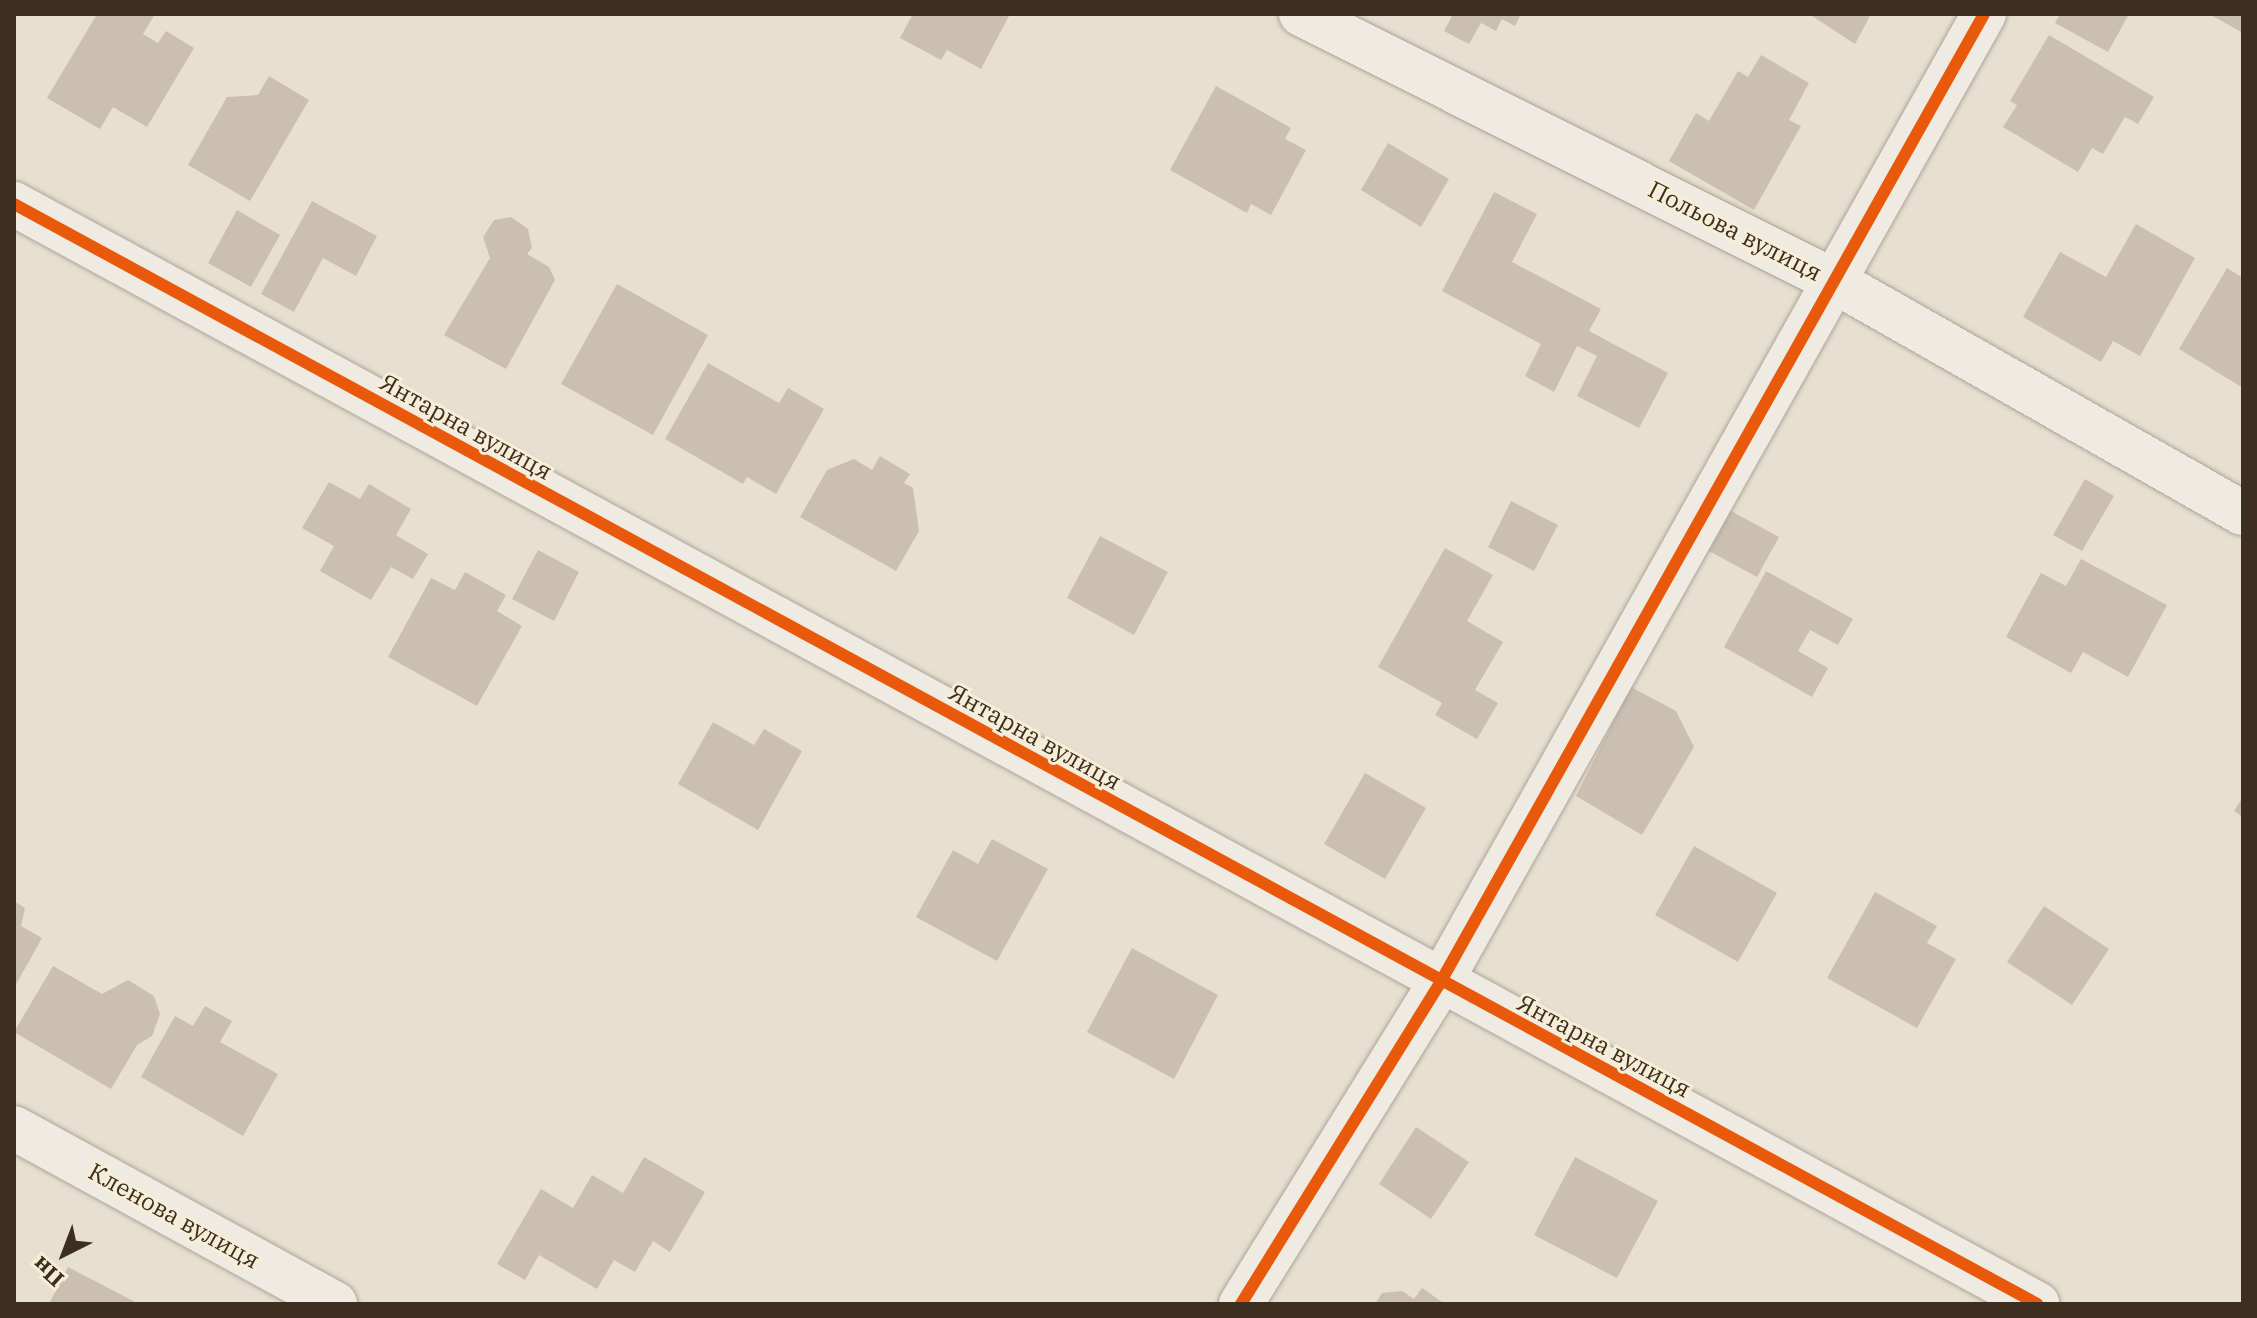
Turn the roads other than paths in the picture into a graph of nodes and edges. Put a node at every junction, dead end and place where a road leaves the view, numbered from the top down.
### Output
1 (1301, 14) edge
2 (1984, 14) edge
3 (14, 204) edge
4 (1834, 281) junction
5 (2243, 513) edge
6 (1440, 983) junction
7 (14, 1128) edge
8 (335, 1304) edge
9 (1241, 1304) edge
10 (2037, 1304) edge

1 - 4 street, Польова вулиця
2 - 4 street
3 - 6 street, Янтарна вулиця
4 - 5 street, Польова вулиця
4 - 6 street
6 - 9 street
6 - 10 street, Янтарна вулиця
7 - 8 street, Кленова вулиця

